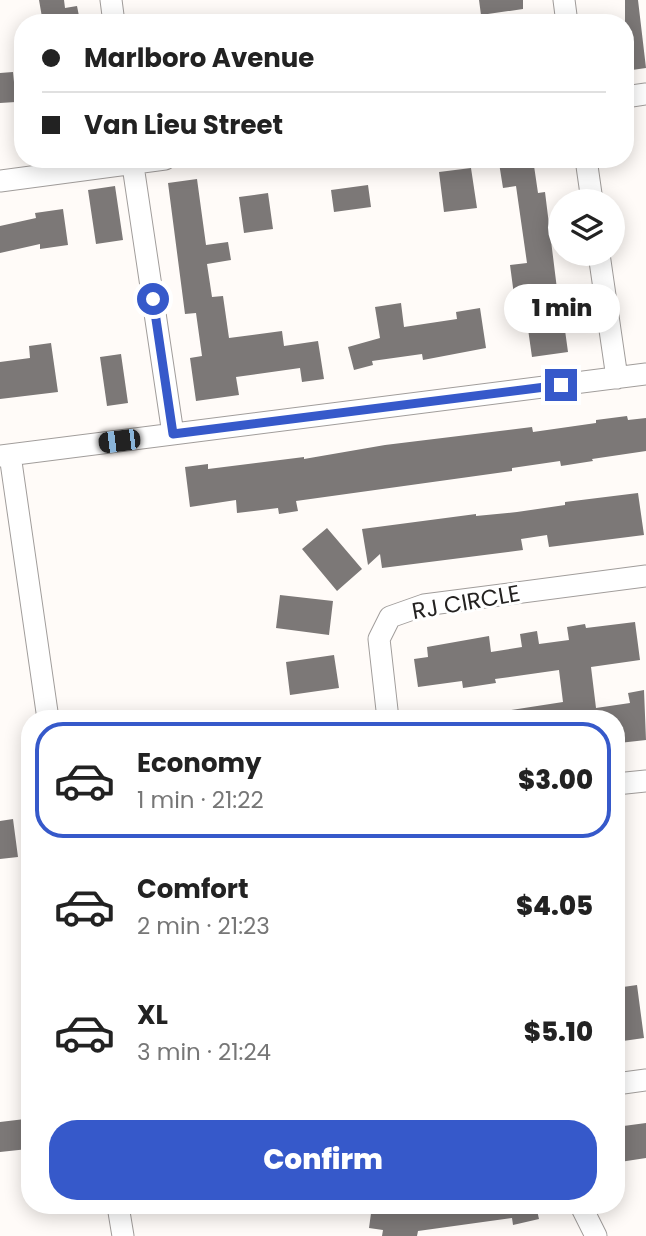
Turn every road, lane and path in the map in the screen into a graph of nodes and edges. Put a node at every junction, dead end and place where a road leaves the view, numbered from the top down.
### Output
1 (86, 168) edge
2 (134, 168) edge
3 (587, 168) edge
4 (0, 181) edge
5 (590, 189) edge
6 (601, 266) edge
7 (646, 374) edge
8 (617, 378) junction
9 (173, 434) junction
10 (5, 456) edge
11 (646, 576) edge
12 (47, 710) edge
13 (387, 710) edge
14 (646, 781) edge
15 (625, 784) edge
16 (646, 1080) edge
17 (625, 1083) edge
18 (119, 1214) edge
19 (585, 1214) edge
20 (123, 1236) edge
21 (596, 1236) edge

1 - 4 street
2 - 9 street
3 - 5 street
6 - 8 street
7 - 8 street
8 - 9 street
9 - 10 street
10 - 12 street
11 - 13 street, RJ CIRCLE
14 - 15 street
16 - 17 street
18 - 20 street
19 - 21 street

